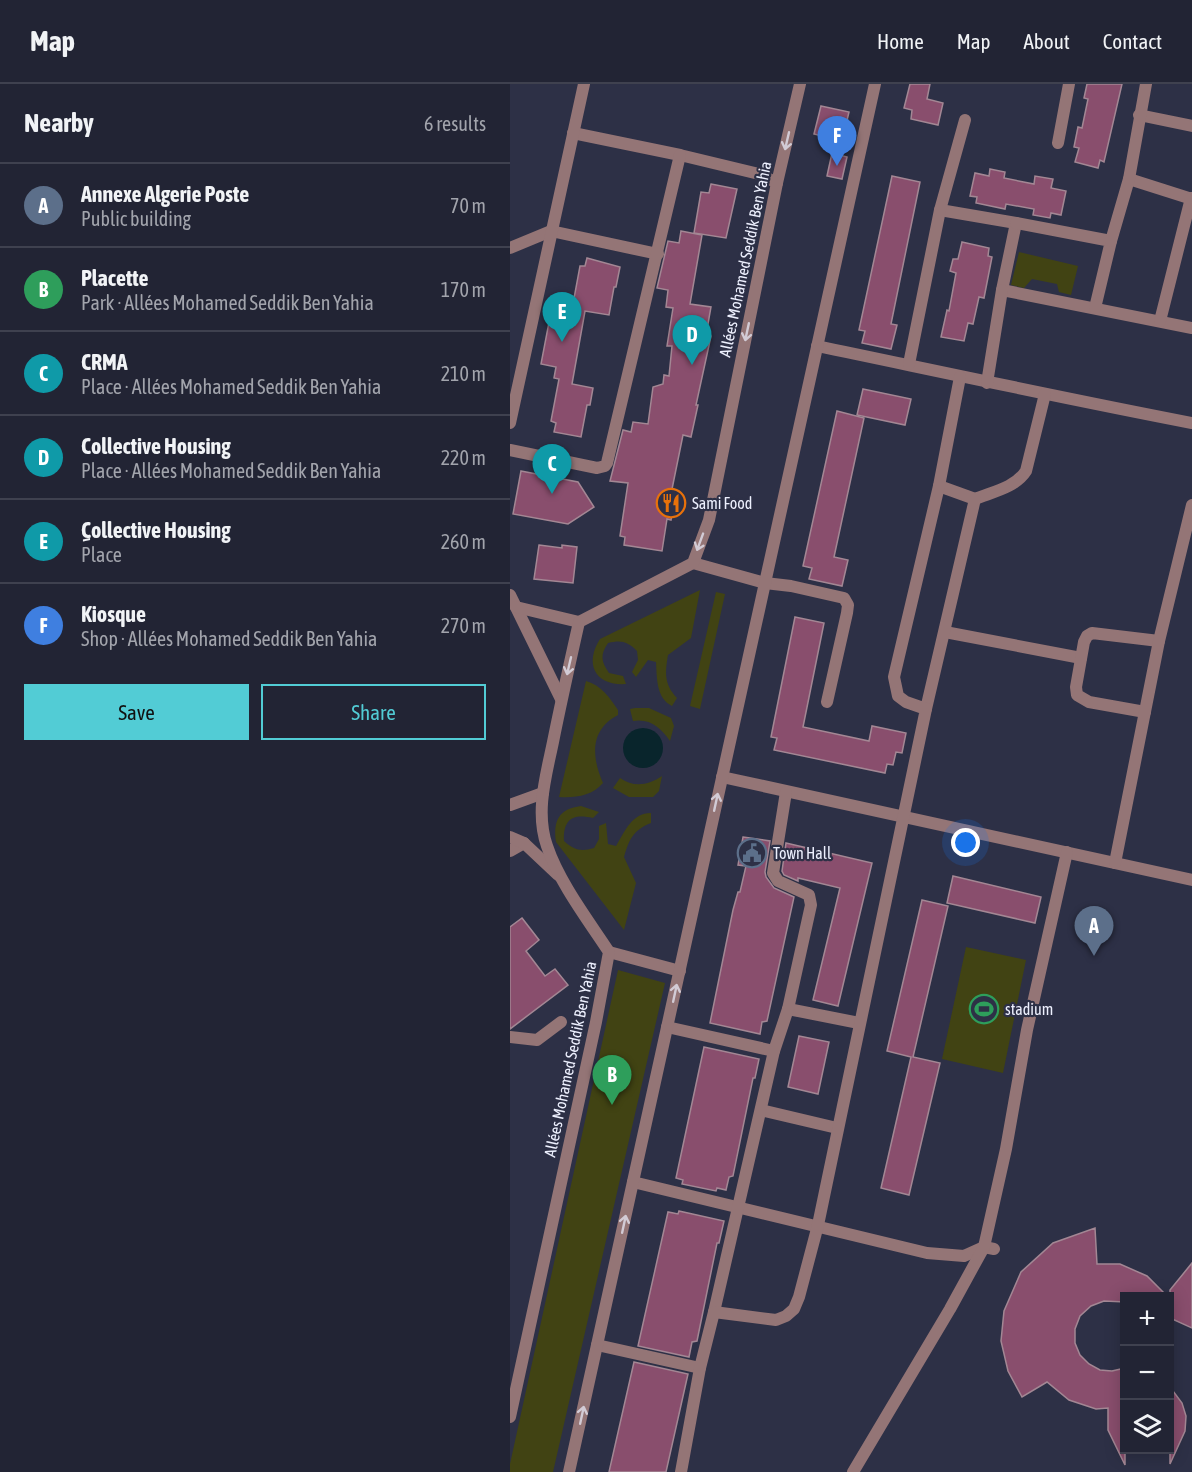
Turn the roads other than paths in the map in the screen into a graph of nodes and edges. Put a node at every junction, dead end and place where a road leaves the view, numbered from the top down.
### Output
1 (584, 84) edge
2 (800, 84) edge
3 (875, 84) edge
4 (1069, 84) edge
5 (1146, 84) edge
6 (1139, 115) junction
7 (965, 120) dead end
8 (1192, 126) edge
9 (573, 133) junction
10 (1058, 143) dead end
11 (680, 155) junction
12 (1129, 179) junction
13 (777, 183) junction
14 (1191, 199) edge
15 (940, 210) junction
16 (1016, 223) junction
17 (551, 231) junction
18 (1111, 241) junction
19 (510, 248) edge
20 (658, 254) junction
21 (1002, 290) junction
22 (1095, 308) junction
23 (1160, 321) junction
24 (1192, 328) edge
25 (817, 346) junction
26 (909, 364) junction
27 (960, 377) junction
28 (987, 383) junction
29 (1045, 394) junction
30 (510, 423) edge
31 (1192, 423) edge
32 (510, 450) edge
33 (939, 486) junction
34 (975, 499) junction
35 (1192, 505) edge
36 (693, 563) junction
37 (765, 583) junction
38 (513, 601) edge
39 (579, 622) junction
40 (945, 632) junction
41 (1159, 641) junction
42 (1081, 658) junction
43 (561, 699) junction
44 (827, 702) dead end
45 (926, 709) junction
46 (1145, 712) junction
47 (722, 777) junction
48 (786, 792) junction
49 (543, 793) junction
50 (510, 805) edge
51 (904, 817) junction
52 (510, 837) edge
53 (524, 843) junction
54 (510, 851) edge
55 (1068, 852) junction
56 (1115, 863) junction
57 (1192, 880) edge
58 (564, 881) junction
59 (609, 952) junction
60 (680, 971) junction
61 (788, 1009) junction
62 (561, 1022) dead end
63 (860, 1023) junction
64 (667, 1027) junction
65 (510, 1037) edge
66 (774, 1051) junction
67 (761, 1110) junction
68 (837, 1128) junction
69 (633, 1182) junction
70 (738, 1207) junction
71 (818, 1225) junction
72 (989, 1248) junction
73 (714, 1312) junction
74 (597, 1345) junction
75 (700, 1368) junction
76 (515, 1372) edge
77 (512, 1397) edge
78 (510, 1417) edge
79 (569, 1472) edge
80 (681, 1472) edge
81 (853, 1472) edge

1 - 9 street
2 -> 13 street, Allées Mohamed Seddik Ben Yahia
3 - 25 street
4 - 10 street
5 - 6 street
6 - 8 street
6 - 12 street
7 - 15 street
9 - 11 street
9 - 17 street
11 - 13 street
11 - 20 street
12 - 14 street
12 - 18 street
13 -> 36 street, Allées Mohamed Seddik Ben Yahia
14 - 23 street
15 - 16 street
15 - 26 street
16 - 18 street
16 - 21 street
17 - 19 street
17 - 20 street
17 - 30 street
18 - 22 street
20 - 32 street
21 - 22 street
21 - 28 street
22 - 23 street
23 - 24 street
25 - 26 street
25 - 37 street
26 - 27 street
27 - 28 street
27 - 33 street
28 - 29 street
29 - 31 street
29 - 34 street
33 - 34 street
33 - 45 street
34 - 40 street
35 - 41 street
36 - 37 street
36 - 39 street
37 - 44 street
37 - 47 street
38 - 39 street
38 - 43 street
39 -> 43 street, Allées Mohamed Seddik Ben Yahia
40 - 42 street
40 - 45 street
41 - 42 street
41 - 46 street
42 - 46 street
43 - 49 street, Allées Mohamed Seddik Ben Yahia
45 - 51 street
46 - 56 street
47 - 48 street
60 -> 47 street
48 - 51 street
48 - 61 street
49 - 50 street
49 - 58 street, Allées Mohamed Seddik Ben Yahia
51 - 55 street
51 - 63 street
52 - 53 street
53 - 54 street
53 - 58 street
55 - 56 street
55 - 72 street
56 - 57 street
58 - 59 street, Allées Mohamed Seddik Ben Yahia
59 - 60 street
59 - 76 street, Allées Mohamed Seddik Ben Yahia
64 -> 60 street
61 - 63 street
61 - 66 street
62 - 65 street
63 - 68 street
64 - 66 street
64 - 69 street
66 - 67 street
67 - 68 street
67 - 70 street
68 - 71 street
69 - 70 street
74 -> 69 street
70 - 71 street
70 - 73 street
71 - 72 street
71 - 73 street
72 - 81 street
73 - 75 street
74 - 75 street
79 -> 74 street
75 - 80 street
76 - 77 street, Allées Mohamed Seddik Ben Yahia
77 - 78 street, Allées Mohamed Seddik Ben Yahia

